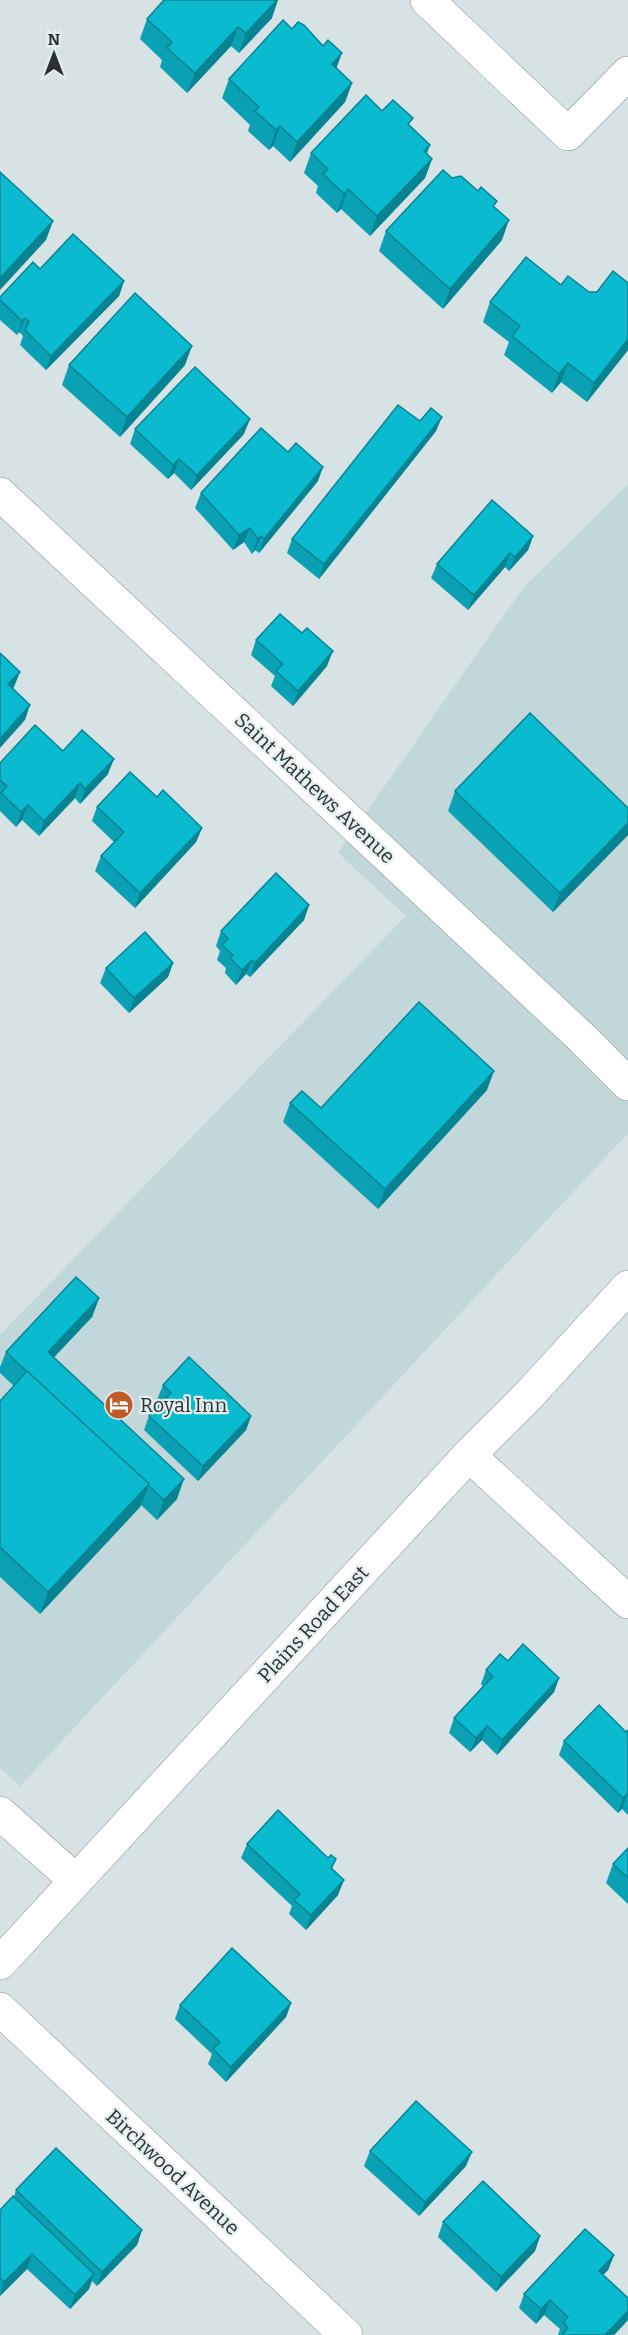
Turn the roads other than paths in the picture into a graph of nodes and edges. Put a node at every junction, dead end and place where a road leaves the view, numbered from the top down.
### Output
1 (427, 0) edge
2 (628, 73) edge
3 (0, 494) edge
4 (628, 1084) edge
5 (628, 1287) edge
6 (469, 1455) junction
7 (628, 1602) edge
8 (0, 1813) edge
9 (75, 1881) junction
10 (0, 1964) edge
11 (0, 2009) edge
12 (346, 2335) edge

1 - 2 street
3 - 4 street, Saint Mathews Avenue
5 - 6 street, Plains Road East
6 - 7 street
6 - 9 street, Plains Road East
8 - 9 street
9 - 10 street, Plains Road East
11 - 12 street, Birchwood Avenue

